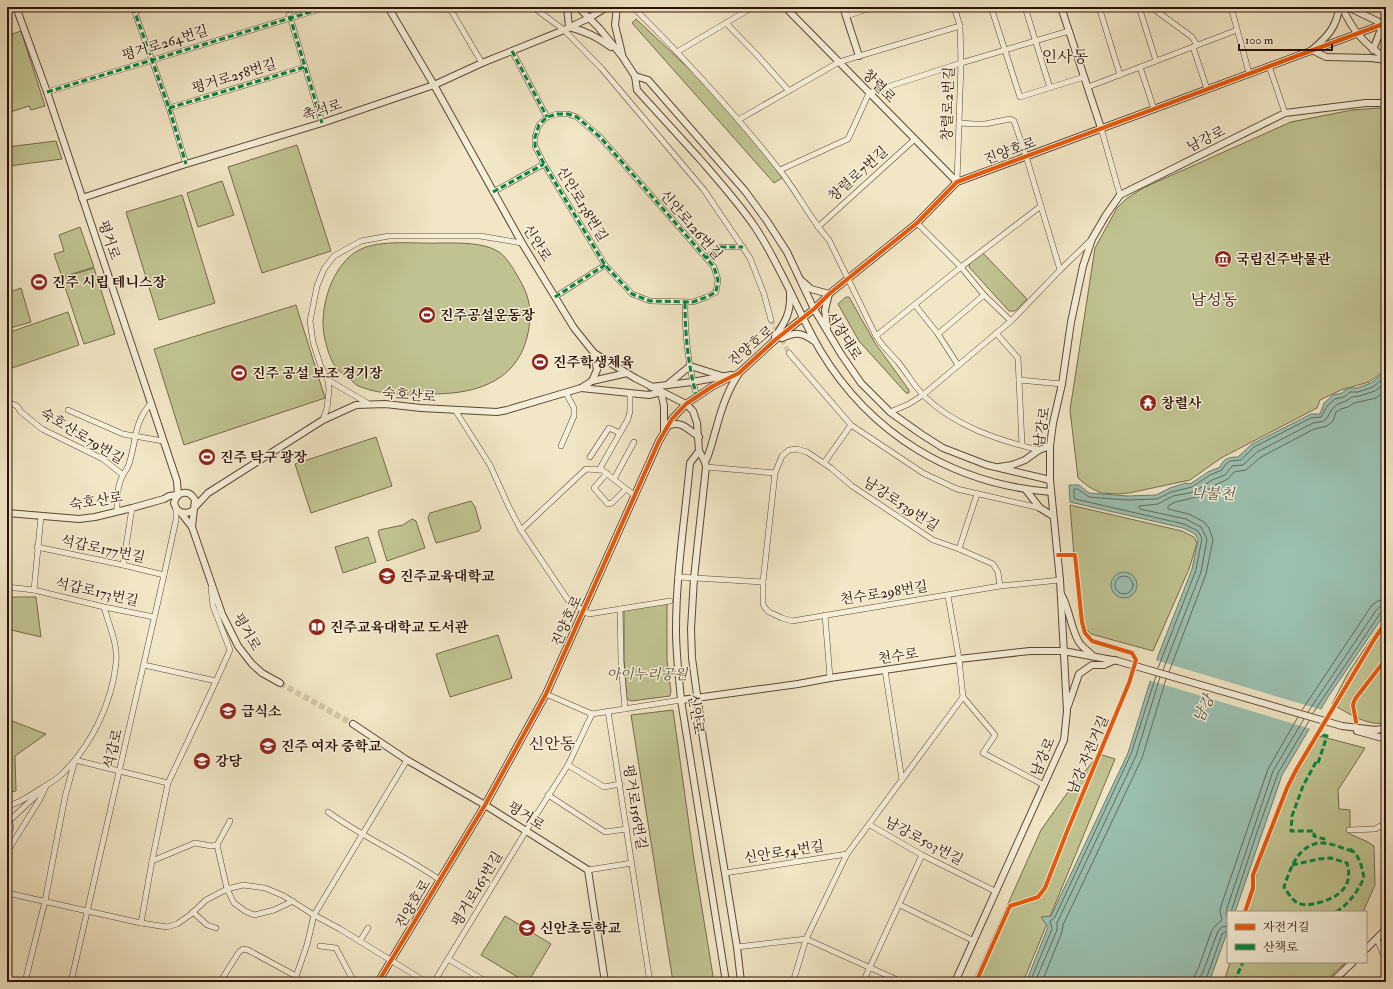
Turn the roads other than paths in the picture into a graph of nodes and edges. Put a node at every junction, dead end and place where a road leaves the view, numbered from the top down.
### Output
1 (16, 7) edge
2 (147, 7) edge
3 (287, 7) edge
4 (327, 7) edge
5 (388, 7) edge
6 (449, 7) edge
7 (533, 7) edge
8 (567, 7) edge
9 (578, 7) edge
10 (607, 7) edge
11 (617, 7) edge
12 (633, 7) edge
13 (753, 7) edge
14 (785, 7) edge
15 (843, 7) edge
16 (874, 7) edge
17 (954, 7) edge
18 (1025, 7) edge
19 (1061, 7) edge
20 (1098, 7) edge
21 (1139, 7) edge
22 (1151, 7) edge
23 (1231, 7) edge
24 (1341, 7) edge
25 (1348, 7) edge
26 (991, 8) edge
27 (134, 9) edge
28 (846, 16) junction
29 (290, 18) junction
30 (589, 18) junction
31 (726, 23) junction
32 (1384, 23) edge
33 (960, 26) junction
34 (566, 28) junction
35 (1237, 30) junction
36 (1069, 31) junction
37 (1357, 34) junction
38 (1036, 41) junction
39 (1195, 46) junction
40 (1004, 50) junction
41 (1312, 50) junction
42 (1373, 50) junction
43 (512, 51) junction
44 (677, 52) junction
45 (622, 56) junction
46 (859, 56) junction
47 (1386, 59) edge
48 (151, 60) junction
49 (1156, 61) junction
50 (839, 62) junction
51 (482, 63) junction
52 (961, 63) junction
53 (1269, 66) junction
54 (305, 67) junction
55 (1140, 67) junction
56 (1249, 73) junction
57 (1120, 75) junction
58 (635, 76) junction
59 (1084, 77) junction
60 (434, 85) junction
61 (1088, 87) junction
62 (1050, 88) junction
63 (1207, 89) junction
64 (789, 91) junction
65 (47, 92) junction
66 (868, 93) junction
67 (1386, 103) edge
68 (169, 108) junction
69 (1154, 109) junction
70 (1285, 113) junction
71 (547, 117) junction
72 (740, 119) junction
73 (322, 123) junction
74 (959, 123) junction
75 (1101, 128) junction
76 (915, 139) junction
77 (1026, 156) junction
78 (186, 164) junction
79 (544, 164) junction
80 (780, 170) junction
81 (957, 182) junction
82 (493, 192) junction
83 (1120, 195) junction
84 (82, 198) junction
85 (1040, 206) junction
86 (917, 223) junction
87 (818, 227) junction
88 (1092, 239) junction
89 (522, 243) junction
90 (743, 247) junction
91 (706, 258) junction
92 (605, 265) junction
93 (961, 267) junction
94 (1060, 270) junction
95 (848, 278) junction
96 (800, 279) junction
97 (790, 293) junction
98 (829, 294) junction
99 (984, 295) junction
100 (554, 296) junction
101 (685, 302) junction
102 (915, 305) junction
103 (814, 309) junction
104 (804, 317) junction
105 (771, 320) tunnel mouth
106 (1011, 321) junction
107 (938, 334) junction
108 (996, 334) junction
109 (829, 335) junction
110 (876, 336) junction
111 (773, 342) junction
112 (816, 343) junction
113 (594, 353) junction
114 (789, 353) tunnel mouth
115 (958, 365) junction
116 (690, 366) junction
117 (627, 373) junction
118 (739, 373) junction
119 (723, 376) junction
120 (328, 380) junction
121 (1020, 380) junction
122 (592, 381) junction
123 (692, 382) junction
124 (1062, 384) junction
125 (666, 386) junction
126 (651, 387) junction
127 (581, 388) junction
128 (661, 392) junction
129 (566, 393) junction
130 (630, 394) junction
131 (923, 395) junction
132 (697, 397) junction
133 (10, 403) dead end
134 (151, 403) junction
135 (369, 404) junction
136 (686, 404) junction
137 (68, 410) dead end
138 (455, 410) junction
139 (890, 412) junction
140 (323, 420) junction
141 (851, 425) junction
142 (665, 428) junction
143 (620, 433) junction
144 (134, 437) junction
145 (699, 437) junction
146 (164, 440) junction
147 (634, 442) dead end
148 (1022, 445) junction
149 (561, 446) dead end
150 (1050, 446) junction
151 (1039, 450) junction
152 (699, 451) junction
153 (590, 457) dead end
154 (706, 464) junction
155 (824, 464) junction
156 (995, 467) junction
157 (599, 470) junction
158 (607, 473) junction
159 (774, 473) junction
160 (123, 475) junction
161 (614, 479) junction
162 (1050, 480) junction
163 (177, 481) junction
164 (626, 489) junction
165 (1026, 490) junction
166 (1051, 492) junction
167 (208, 493) junction
168 (190, 494) junction
169 (977, 494) junction
170 (178, 495) junction
171 (634, 495) junction
172 (164, 499) junction
173 (132, 508) junction
174 (194, 508) junction
175 (1040, 508) junction
176 (178, 510) junction
177 (116, 511) junction
178 (7, 513) edge
179 (41, 516) junction
180 (1053, 516) junction
181 (192, 527) junction
182 (521, 530) junction
183 (37, 547) junction
184 (959, 549) junction
185 (123, 565) junction
186 (164, 575) junction
187 (678, 577) junction
188 (694, 578) junction
189 (210, 580) junction
190 (1060, 580) junction
191 (763, 582) junction
192 (1000, 586) junction
193 (7, 587) edge
194 (34, 590) junction
195 (1060, 593) junction
196 (948, 596) junction
197 (670, 601) dead end
198 (104, 607) junction
199 (620, 609) junction
200 (584, 611) junction
201 (825, 615) junction
202 (154, 617) junction
203 (1063, 651) junction
204 (1092, 655) junction
205 (959, 659) junction
206 (1117, 661) junction
207 (144, 665) junction
208 (885, 670) junction
209 (830, 678) junction
210 (216, 681) junction
211 (280, 683) tunnel mouth
212 (546, 694) junction
213 (963, 697) junction
214 (696, 698) junction
215 (681, 700) junction
216 (625, 709) junction
217 (608, 711) junction
218 (1067, 711) junction
219 (592, 714) junction
220 (353, 724) tunnel mouth
221 (1342, 726) junction
222 (1386, 728) edge
223 (1386, 739) edge
224 (76, 760) junction
225 (407, 760) junction
226 (568, 765) junction
227 (120, 772) junction
228 (902, 780) junction
229 (168, 783) junction
230 (620, 784) junction
231 (46, 785) junction
232 (1044, 785) junction
233 (548, 795) junction
234 (485, 805) junction
235 (7, 806) edge
236 (328, 812) dead end
237 (8, 820) edge
238 (230, 821) dead end
239 (1386, 823) edge
240 (870, 825) junction
241 (627, 829) junction
242 (1349, 830) dead end
243 (526, 831) junction
244 (7, 834) edge
245 (361, 834) junction
246 (217, 846) junction
247 (7, 852) edge
248 (847, 854) junction
249 (922, 855) junction
250 (152, 861) junction
251 (632, 863) junction
252 (588, 870) junction
253 (725, 873) junction
254 (440, 880) junction
255 (227, 889) junction
256 (995, 891) junction
257 (7, 893) edge
258 (44, 901) junction
259 (293, 901) junction
260 (900, 905) junction
261 (88, 911) junction
262 (193, 912) junction
263 (314, 915) junction
264 (141, 923) junction
265 (216, 928) dead end
266 (368, 928) dead end
267 (1386, 929) edge
268 (806, 939) junction
269 (1377, 939) junction
270 (972, 940) junction
271 (360, 941) junction
272 (320, 946) dead end
273 (737, 947) junction
274 (1367, 948) edge
275 (448, 959) junction
276 (391, 961) junction
277 (1386, 961) edge
278 (1352, 963) edge
279 (870, 967) junction
280 (296, 976) junction
281 (25, 982) edge
282 (72, 982) edge
283 (220, 982) edge
284 (294, 982) edge
285 (354, 982) edge
286 (378, 982) edge
287 (426, 982) edge
288 (434, 982) edge
289 (487, 982) edge
290 (605, 982) edge
291 (650, 982) edge
292 (726, 982) edge
293 (741, 982) edge
294 (793, 982) edge
295 (863, 982) edge
296 (902, 982) edge
297 (954, 982) edge
298 (1332, 982) edge

1 - 65 street, 평거로
2 - 27 street
3 - 29 street
4 - 29 street, 평거로264번길
5 - 60 street, 신안로
6 - 51 street
7 - 34 street
8 - 34 street
9 - 30 street, 서장대로
10 - 30 street, 촉석로
11 - 45 street
12 - 44 street
13 - 31 street
14 - 50 street, 창렬로
15 - 28 street
16 - 28 street
17 - 33 street, 창렬로2번길
18 - 38 street
19 - 36 street
20 - 57 street
21 - 49 street
22 - 39 street
23 - 35 street
24 - 37 street
24 - 41 street
25 - 32 street
26 - 40 street
27 - 48 street
28 - 46 street
29 - 48 street, 평거로264번길
29 - 54 street
30 - 34 street, 촉석로
30 - 45 street, 서장대로
31 - 44 street
31 - 64 street
32 - 37 street, 진양호로
32 - 42 street
33 - 46 street
33 - 52 street, 창렬로2번길
34 - 43 street, 촉석로
34 - 45 street
34 - 90 street, 진양호로
35 - 39 street
35 - 56 street
36 - 38 street
36 - 59 street
37 - 41 street, 진양호로
37 - 42 street
38 - 40 street
38 - 62 street
39 - 49 street
39 - 63 street
40 - 52 street
40 - 62 street
41 - 47 street
41 - 53 street, 진양호로
42 - 47 street
43 - 51 street, 촉석로
43 - 71 street
44 - 72 street
45 - 58 street, 서장대로
46 - 50 street
48 - 65 street, 평거로264번길
48 - 68 street
49 - 55 street
50 - 64 street
50 - 66 street, 창렬로
51 - 60 street, 촉석로
52 - 66 street
52 - 74 street, 창렬로2번길
53 - 56 street, 진양호로
53 - 70 street
54 - 68 street, 평거로258번길
54 - 73 street
55 - 57 street
55 - 69 street
56 - 63 street, 진양호로
57 - 61 street
58 - 96 street, 서장대로
58 - 97 street, 서장대로
59 - 61 street
59 - 62 street
60 - 73 street, 촉석로
60 - 82 street, 신안로
61 - 75 street
63 - 69 street, 진양호로
64 - 72 street
65 - 84 street, 평거로
66 - 76 street, 창렬로
66 - 80 street
67 - 70 street, 남강로
68 - 78 street
69 - 75 street, 진양호로
70 - 83 street, 남강로
71 - 79 street
71 - 91 street, 신안로126번길
72 - 80 street
73 - 78 street, 촉석로
74 - 77 street
74 - 81 street, 창렬로2번길
75 - 77 street, 진양호로
75 - 83 street
76 - 81 street, 창렬로
76 - 87 street, 창렬로7번길
77 - 81 street, 진양호로
77 - 85 street
78 - 84 street, 촉석로
79 - 82 street, 신안로138번길
79 - 92 street, 신안로138번길
80 - 87 street
81 - 86 street, 진양호로
82 - 89 street, 신안로
83 - 88 street, 남강로
84 - 134 street, 평거로
85 - 93 street
85 - 94 street
86 - 93 street
86 - 95 street, 진양호로
87 - 95 street
88 - 94 street
88 - 124 street, 남강로
89 - 100 street, 신안로
89 - 120 street
90 - 91 street
90 - 105 street, 진양호로
91 - 101 street, 신안로126번길
92 - 100 street
92 - 101 street, 신안로126번길
93 - 99 street
93 - 102 street
94 - 106 street
95 - 98 street, 진양호로
95 - 110 street
96 - 98 street
96 - 103 street, 서장대로
97 - 104 street, 서장대로
97 - 111 street
98 - 103 street, 진양호로
98 - 109 street
99 - 106 street
99 - 107 street
100 - 113 street, 신안로
101 - 116 street
102 - 107 street
102 - 110 street
103 - 104 street, 진양호로
103 - 109 street, 서장대로
104 - 111 street, 진양호로
104 - 112 street, 서장대로
106 - 108 street
107 - 115 street
108 - 115 street
108 - 121 street
109 - 139 street, 서장대로
110 - 131 street
111 - 112 street
111 - 118 street, 진양호로
112 - 165 street, 서장대로
113 - 117 street, 신안로
113 - 122 street
114 - 141 street, 진양호로
115 - 131 street
116 - 119 street
116 - 123 street
116 - 125 street
117 - 122 street, 숙호산로
117 - 126 street, 신안로
118 - 119 street
118 - 132 street, 진양호로
118 - 154 street, 신안로
119 - 123 street
120 - 135 street
120 - 140 street
121 - 124 street
121 - 148 street
122 - 127 street, 숙호산로
123 - 125 street
123 - 132 street
124 - 150 street, 남강로
125 - 126 street
126 - 128 street, 신안로
127 - 129 street, 숙호산로
127 - 130 street
128 - 130 street
128 - 136 street, 신안로
128 - 142 street
129 - 138 street, 숙호산로
129 - 149 street
130 - 143 street
131 - 139 street
131 - 148 street
132 - 136 street, 진양호로
133 - 160 street, 숙호산로79번길
134 - 144 street, 숙호산로79번길
134 - 146 street, 평거로
135 - 138 street, 숙호산로
135 - 140 street, 숙호산로
136 - 142 street, 진양호로
136 - 145 street, 신안로
137 - 144 street
138 - 182 street
139 - 156 street, 서장대로
140 - 167 street, 숙호산로
141 - 155 street
141 - 169 street
142 - 145 street
142 - 171 street, 진양호로
143 - 153 street
143 - 157 street
144 - 146 street
144 - 160 street, 숙호산로79번길
145 - 152 street, 신안로
146 - 163 street, 평거로
147 - 161 street
148 - 151 street
150 - 151 street
150 - 162 street, 남강로
151 - 156 street
152 - 154 street
152 - 187 street, 신안로
154 - 159 street
154 - 188 street, 신안로
155 - 159 street, 남강로539번길
155 - 184 street, 남강로539번길
156 - 162 street, 서장대로
157 - 158 street
157 - 182 street
158 - 161 street
158 - 164 street
159 - 191 street, 천수로298번길
160 - 177 street, 숙호산로79번길
161 - 164 street
162 - 166 street, 남강로
163 - 168 street
163 - 170 street, 평거로
164 - 171 street
165 - 166 street, 서장대로
165 - 175 street
166 - 180 street, 남강로
167 - 168 street
167 - 174 street
168 - 170 street
168 - 174 street
169 - 175 street
169 - 184 street
170 - 172 street, 숙호산로
170 - 176 street
171 - 200 street, 진양호로
172 - 173 street, 숙호산로
172 - 176 street
173 - 177 street, 숙호산로
173 - 185 street, 숙호산로
174 - 176 street
174 - 181 street
175 - 180 street
176 - 181 street
176 - 186 street, 석갑로
177 - 179 street, 숙호산로
178 - 179 street, 숙호산로
179 - 183 street
180 - 190 street, 남강로
181 - 189 street, 평거로
182 - 200 street
183 - 185 street, 석갑로177번길
183 - 194 street
184 - 192 street, 남강로539번길
185 - 186 street, 석갑로177번길
186 - 202 street, 석갑로
187 - 188 street
187 - 215 street, 신안로
188 - 191 street
188 - 214 street, 신안로
189 - 210 street, 평거로
189 - 211 street, 평거로
190 - 192 street
190 - 195 street, 남강로
191 - 201 street, 천수로298번길
192 - 196 street, 천수로298번길
193 - 194 street
194 - 198 street, 석갑로173번길
195 - 203 street, 남강로
195 - 204 street
196 - 201 street, 천수로298번길
196 - 205 street, 천수로298번길
197 - 199 street
198 - 202 street, 석갑로173번길
198 - 224 street
199 - 200 street
199 - 216 street
200 - 212 street, 진양호로
201 - 209 street
202 - 207 street, 석갑로
203 - 204 street, 천수로
203 - 205 street, 천수로
203 - 218 street, 남강로
204 - 206 street, 천수로
205 - 208 street, 천수로
205 - 213 street, 천수로298번길
206 - 218 street
206 - 221 street, 천수로
207 - 210 street
207 - 227 street, 석갑로
208 - 209 street, 천수로
208 - 228 street
209 - 214 street, 천수로
210 - 229 street
212 - 219 street
212 - 234 street, 진양호로
213 - 228 street, 남강로503번길
213 - 232 street
214 - 215 street, 천수로
214 - 253 street, 신안로
215 - 216 street
215 - 292 street, 신안로
216 - 217 street
217 - 219 street
217 - 230 street, 평거로156번길
218 - 232 street, 남강로
219 - 226 street, 평거로163번길
220 - 225 street, 평거로
221 - 222 street
221 - 223 street
224 - 227 street
224 - 231 street
224 - 258 street
225 - 234 street, 평거로
225 - 245 street
226 - 230 street
226 - 233 street, 평거로163번길
227 - 229 street
227 - 261 street, 석갑로
228 - 240 street, 남강로503번길
229 - 250 street
230 - 241 street, 평거로156번길
231 - 235 street
231 - 237 street
231 - 247 street
232 - 256 street, 남강로
233 - 241 street
233 - 243 street, 평거로163번길
234 - 243 street, 평거로
234 - 254 street, 진양호로
236 - 245 street
237 - 244 street
238 - 246 street
239 - 242 street
240 - 248 street, 신안로54번길
240 - 249 street, 남강로503번길
241 - 251 street, 평거로156번길
243 - 252 street, 평거로
243 - 275 street, 평거로163번길
245 - 254 street
245 - 263 street
246 - 250 street
246 - 255 street
248 - 253 street, 신안로54번길
248 - 268 street, 신안로54번길
249 - 256 street, 남강로503번길
249 - 260 street
250 - 264 street
251 - 252 street, 평거로156번길
251 - 291 street
252 - 290 street
253 - 273 street, 신안로
254 - 276 street, 진양호로
255 - 259 street
255 - 259 street
255 - 262 street
256 - 270 street, 남강로
257 - 258 street
258 - 261 street
258 - 281 street
259 - 263 street
260 - 270 street
260 - 279 street
261 - 264 street
261 - 282 street, 석갑로
262 - 264 street
262 - 265 street
263 - 271 street
263 - 280 street
266 - 271 street
267 - 269 street
268 - 273 street
268 - 279 street
268 - 294 street, 신안로54번길
269 - 274 street
269 - 277 street
270 - 297 street, 남강로
271 - 276 street
272 - 285 street
273 - 293 street, 신안로
275 - 288 street, 평거로163번길
275 - 289 street
276 - 286 street, 진양호로
276 - 287 street
278 - 298 street
279 - 295 street
279 - 296 street
280 - 283 street
280 - 284 street

